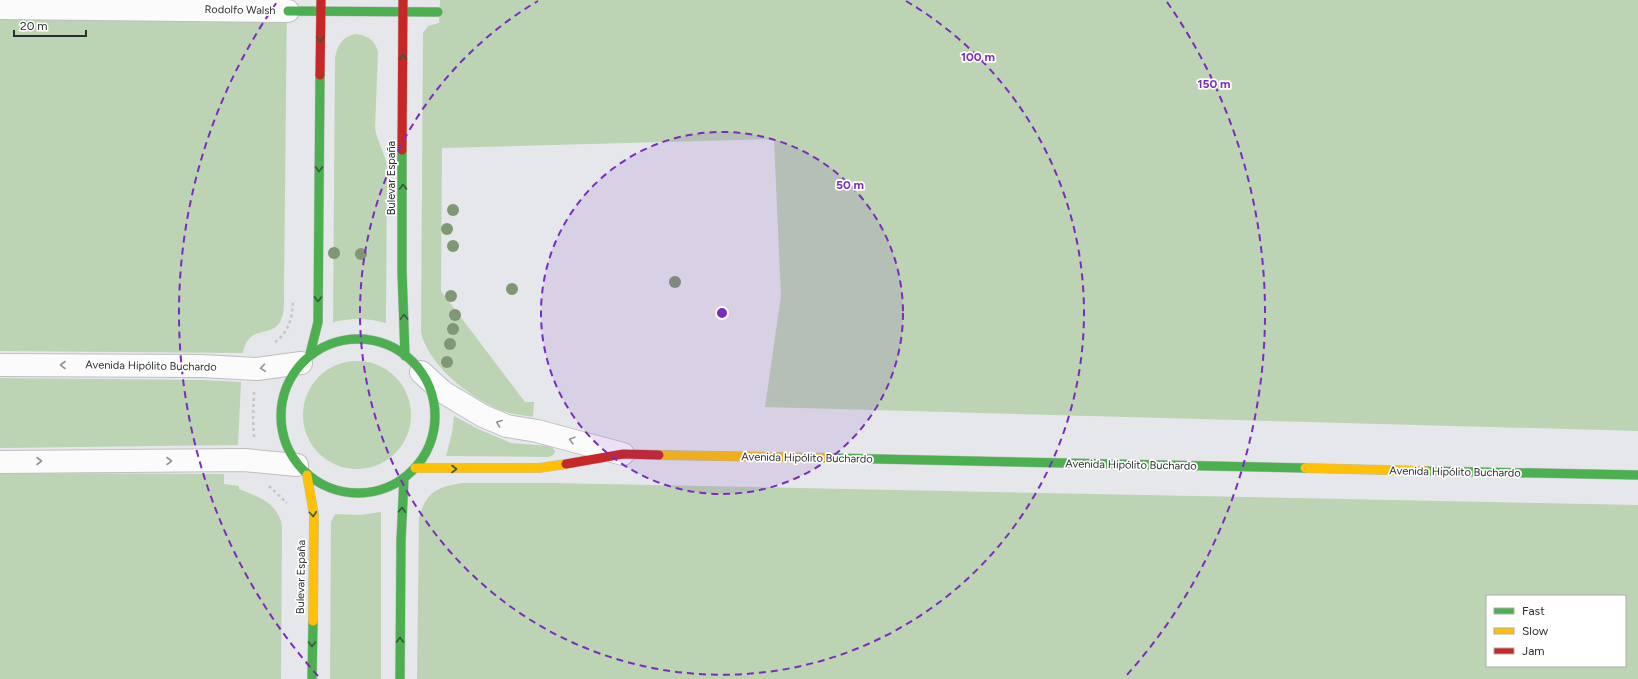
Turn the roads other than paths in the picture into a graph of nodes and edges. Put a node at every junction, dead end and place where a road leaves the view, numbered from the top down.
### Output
1 (321, 0) edge
2 (403, 0) edge
3 (0, 8) edge
4 (288, 11) joint
5 (321, 11) junction
6 (403, 11) junction
7 (438, 12) dead end
8 (405, 356) junction
9 (306, 358) junction
10 (0, 365) edge
11 (421, 372) junction
12 (623, 454) junction
13 (0, 462) edge
14 (415, 468) junction
15 (302, 470) junction
16 (1638, 475) edge
17 (404, 478) junction
18 (312, 679) edge
19 (400, 679) edge

1 - 5 main road
2 - 6 main road, Bulevar España
3 - 4 street, Rodolfo Walsh
4 - 5 main road
5 - 6 main road
5 -> 9 main road
6 - 7 main road
8 -> 6 main road, Bulevar España
8 - 9 main road
8 - 11 main road
9 -> 10 street, Avenida Hipólito Buchardo
9 - 15 main road
12 -> 11 street, Avenida Hipólito Buchardo
11 - 14 main road
14 -> 12 main road, Avenida Hipólito Buchardo
12 - 16 main road, Avenida Hipólito Buchardo
13 -> 15 street
14 - 17 main road
15 - 17 main road
15 -> 18 main road, Bulevar España
19 -> 17 main road

